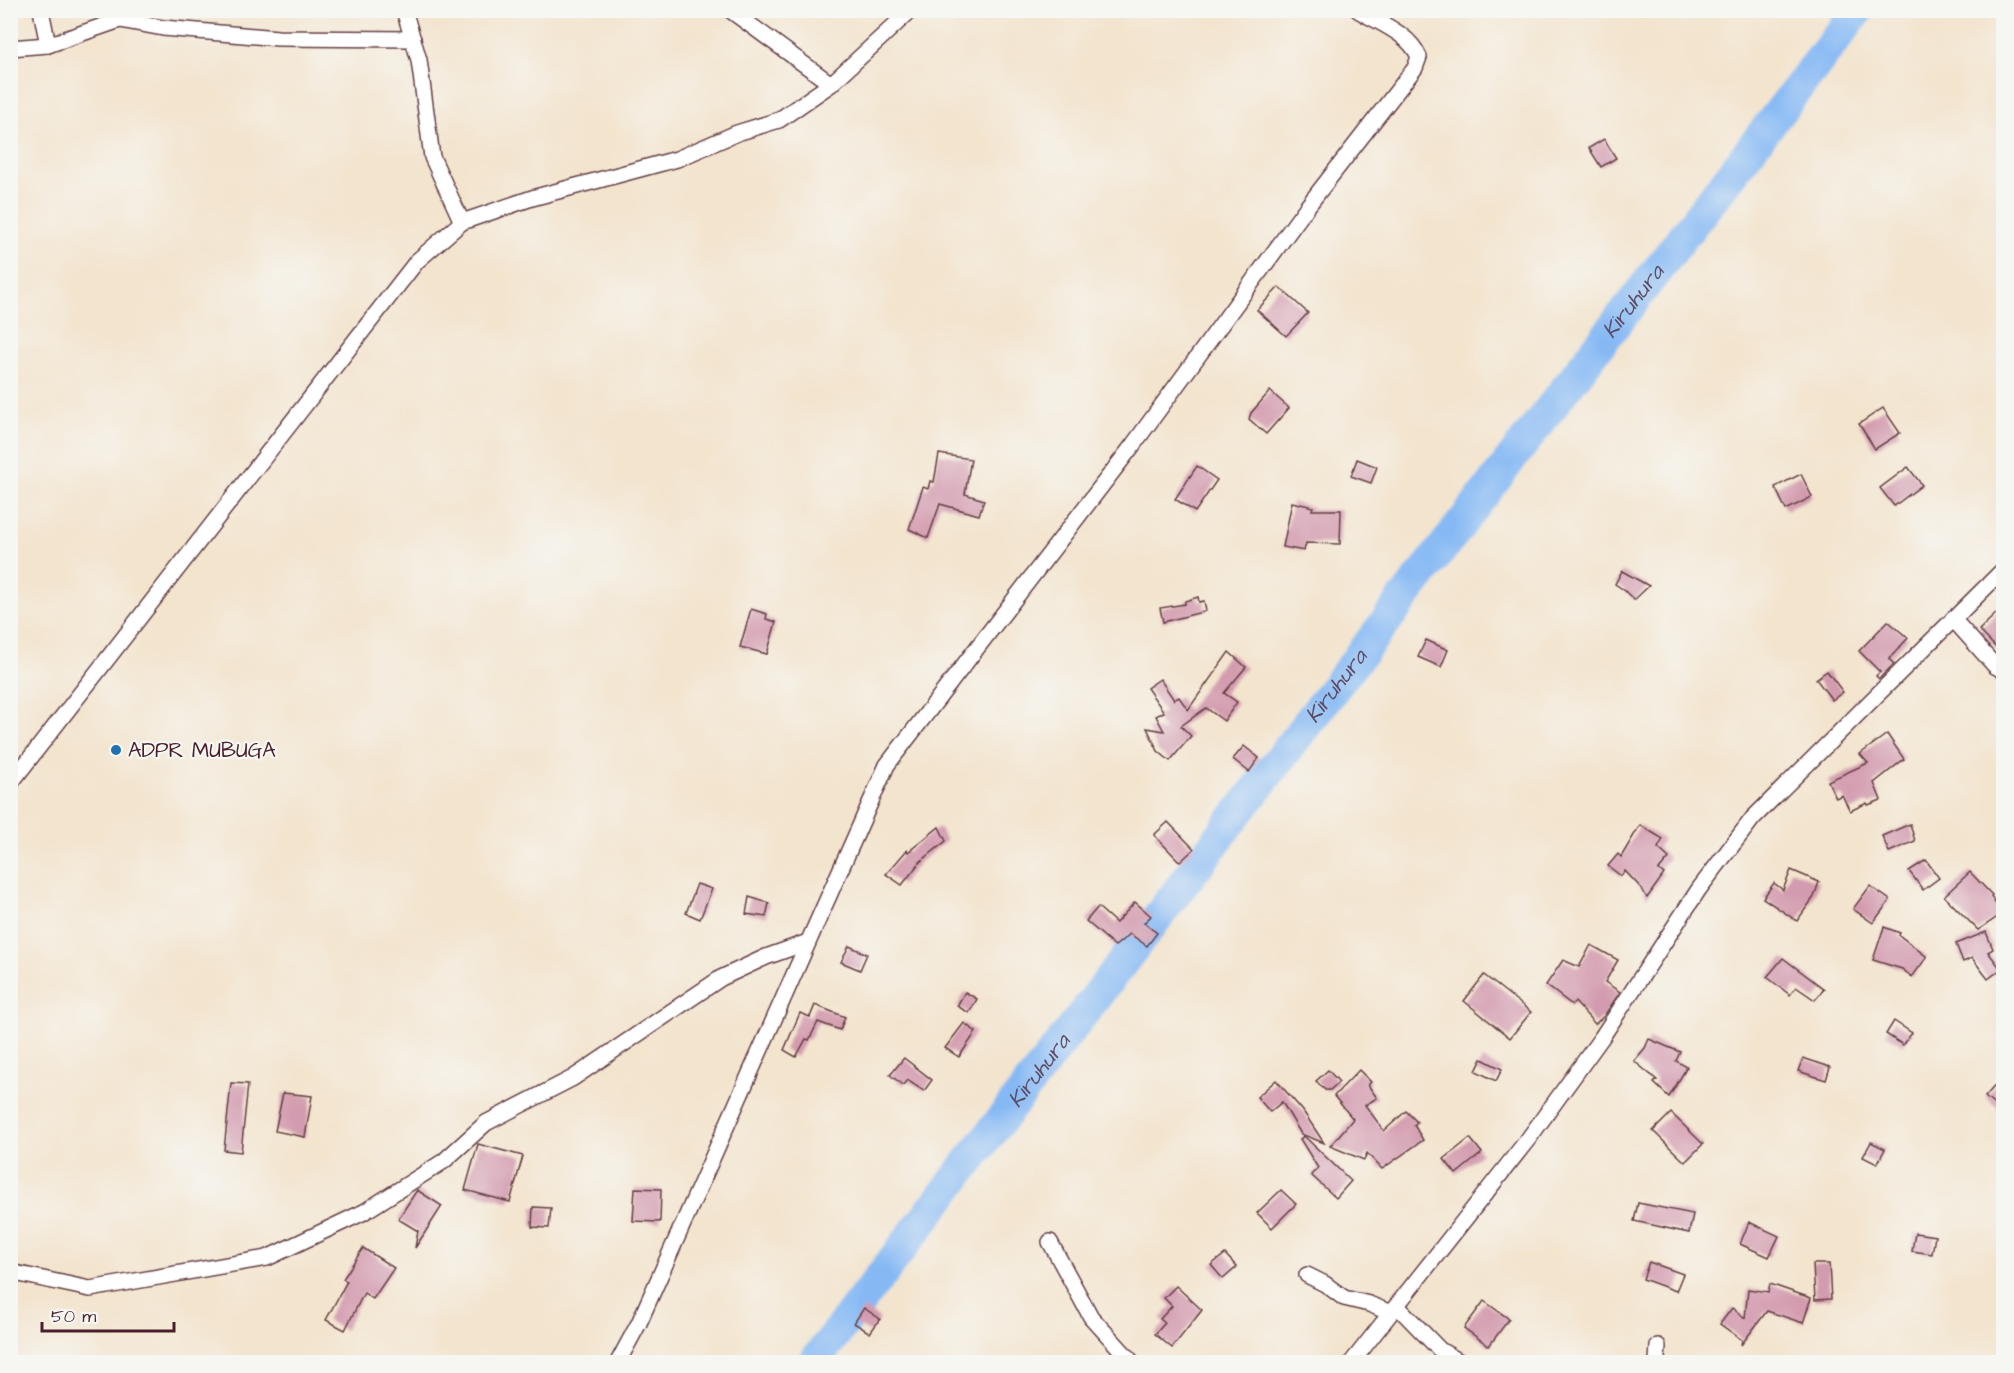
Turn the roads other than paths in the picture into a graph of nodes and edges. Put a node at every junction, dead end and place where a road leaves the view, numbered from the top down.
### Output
1 (41, 10) edge
2 (404, 10) edge
3 (730, 10) edge
4 (911, 10) edge
5 (1358, 10) edge
6 (413, 39) junction
7 (48, 45) junction
8 (10, 48) edge
9 (831, 84) junction
10 (462, 222) junction
11 (2004, 569) edge
12 (1953, 619) junction
13 (2004, 671) edge
14 (13, 774) edge
15 (808, 942) junction
16 (1050, 1242) dead end
17 (10, 1272) edge
18 (1307, 1275) dead end
19 (1394, 1310) junction
20 (1658, 1346) dead end
21 (618, 1362) edge
22 (1132, 1362) edge
23 (1352, 1362) edge
24 (1460, 1362) edge
25 (1657, 1362) edge

1 - 7 street
2 - 6 street
3 - 9 street
4 - 9 street
5 - 15 street
6 - 7 street
6 - 10 street
7 - 8 street
9 - 10 street
10 - 14 street
11 - 12 street
12 - 13 street
12 - 19 street
15 - 17 street
15 - 21 street
16 - 22 street
18 - 19 street
19 - 23 street
19 - 24 street
20 - 25 street

